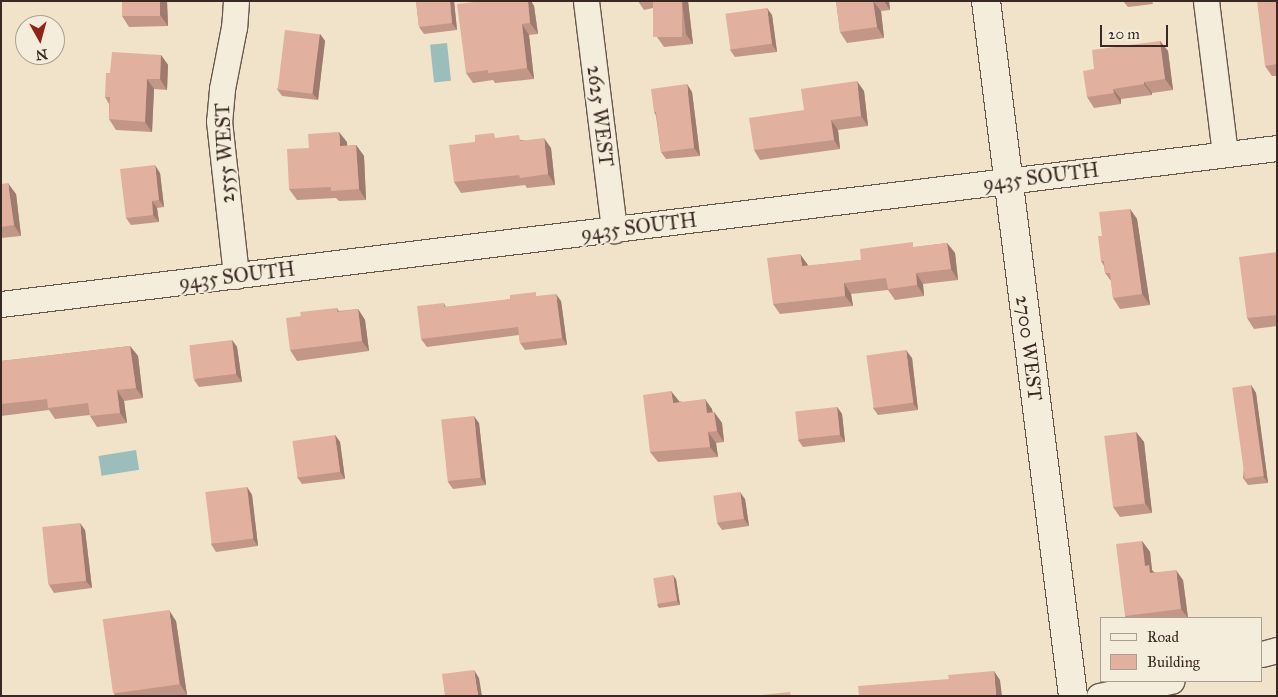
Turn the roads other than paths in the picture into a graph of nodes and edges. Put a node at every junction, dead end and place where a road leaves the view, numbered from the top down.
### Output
1 (236, 1) edge
2 (586, 1) edge
3 (986, 1) edge
4 (1206, 1) edge
5 (1277, 148) edge
6 (1225, 154) junction
7 (1008, 181) junction
8 (614, 230) junction
9 (236, 276) junction
10 (1, 304) edge
11 (1277, 650) edge
12 (1263, 654) edge
13 (1167, 682) edge
14 (1072, 696) edge
15 (1099, 696) edge

1 - 9 street, 2555 WEST
2 - 8 street, 2625 WEST
3 - 7 main road, 2700 WEST
4 - 6 street
5 - 6 street, 9435 SOUTH
6 - 7 street, 9435 SOUTH
7 - 8 street, 9435 SOUTH
7 - 14 main road, 2700 WEST
8 - 9 street, 9435 SOUTH
9 - 10 street, 9435 SOUTH
11 - 12 street
13 - 15 street

